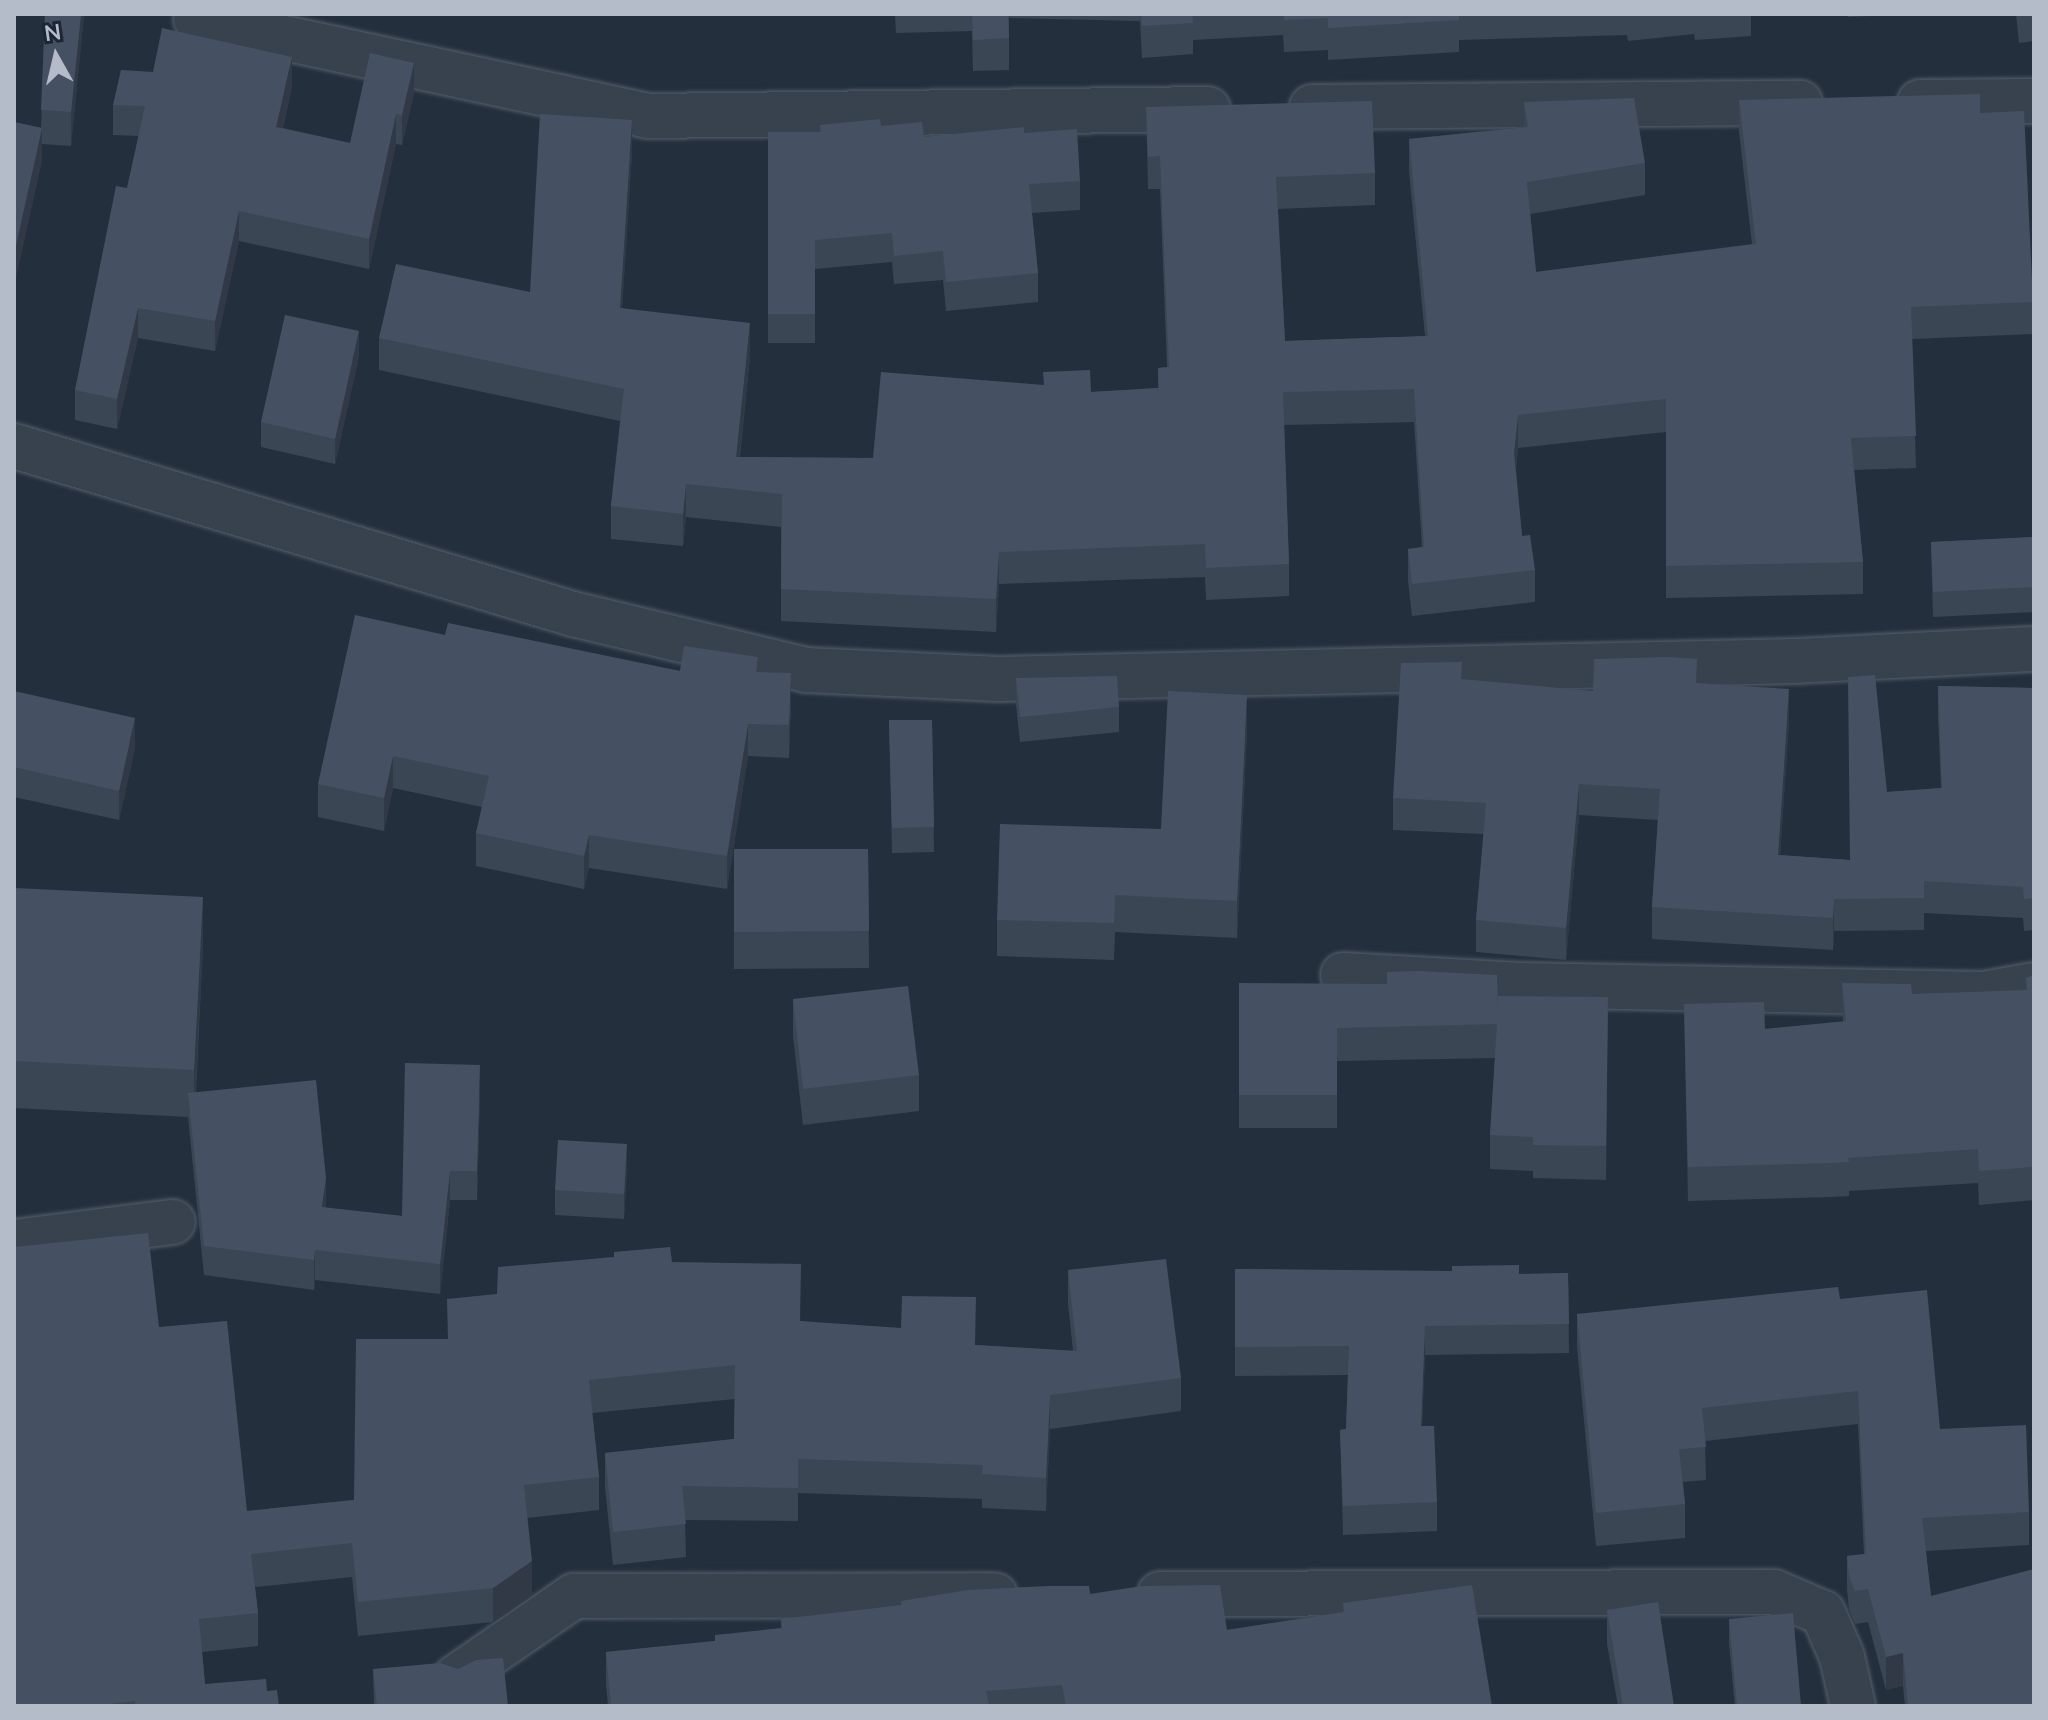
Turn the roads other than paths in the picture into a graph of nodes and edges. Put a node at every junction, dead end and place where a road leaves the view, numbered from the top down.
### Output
1 (196, 19) dead end
2 (2034, 101) edge
3 (14, 446) edge
4 (2034, 649) edge
5 (1343, 975) dead end
6 (2034, 985) edge
7 (173, 1222) dead end
8 (14, 1242) edge
9 (1127, 1594) edge
10 (1032, 1595) edge
11 (455, 1678) edge
12 (1853, 1706) edge

1 - 2 street
3 - 4 street
5 - 6 street
7 - 8 street
9 - 12 street
10 - 11 street

